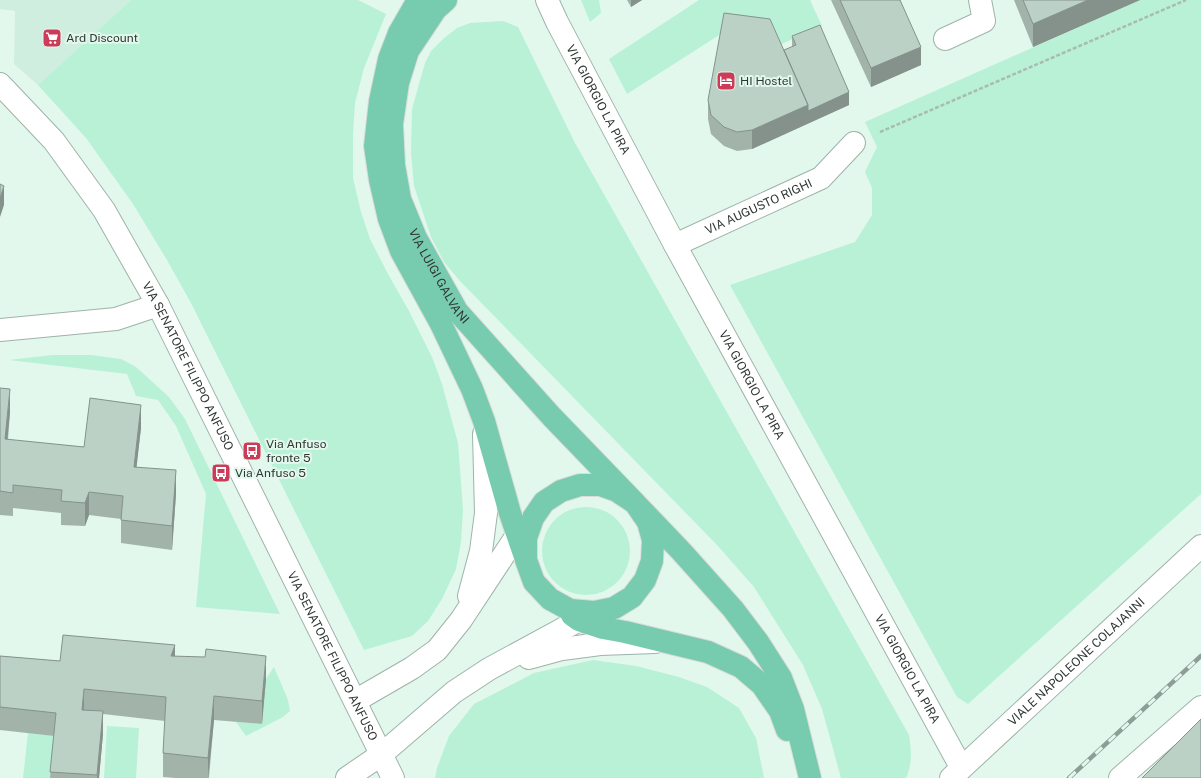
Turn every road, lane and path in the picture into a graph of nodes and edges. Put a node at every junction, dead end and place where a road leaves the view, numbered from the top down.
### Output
1 (547, 0) edge
2 (980, 0) edge
3 (1186, 0) edge
4 (439, 2) edge
5 (945, 39) dead end
6 (0, 84) edge
7 (854, 143) joint
8 (675, 245) junction
9 (158, 305) junction
10 (0, 330) edge
11 (484, 421) junction
12 (634, 503) junction
13 (533, 518) junction
14 (517, 535) junction
15 (1201, 546) edge
16 (526, 560) junction
17 (587, 616) junction
18 (461, 620) junction
19 (663, 641) junction
20 (489, 669) junction
21 (355, 701) junction
22 (1201, 707) edge
23 (382, 754) junction
24 (956, 772) edge
25 (347, 778) edge
26 (393, 778) edge
27 (805, 778) edge
28 (810, 778) edge
29 (1120, 778) edge

1 - 8 street, VIA GIORGIO LA PIRA
2 - 5 street
3 - 7 path
4 - 11 main road, VIA LUIGI GALVANI
4 - 12 main road, VIA LUIGI GALVANI
6 - 9 street, VIA SENATORE FILIPPO ANFUSO
7 - 8 street, VIA AUGUSTO RIGHI
8 - 24 street, VIA GIORGIO LA PIRA
9 - 10 street
9 - 21 street, VIA SENATORE FILIPPO ANFUSO
11 - 14 main road, VIA LUIGI GALVANI
11 - 18 street
12 - 13 main road
12 - 17 main road
12 - 28 main road
13 - 14 street
13 - 16 main road
14 - 16 main road, VIA LUIGI GALVANI
14 - 18 street
15 - 24 street, VIALE NAPOLEONE COLAJANNI
16 - 17 main road
17 - 19 main road
17 - 20 street
18 - 21 street
19 - 20 street
19 - 27 main road
20 - 23 street
21 - 23 street, VIA SENATORE FILIPPO ANFUSO
22 - 29 street
23 - 25 street
23 - 26 street, VIA SENATORE FILIPPO ANFUSO

